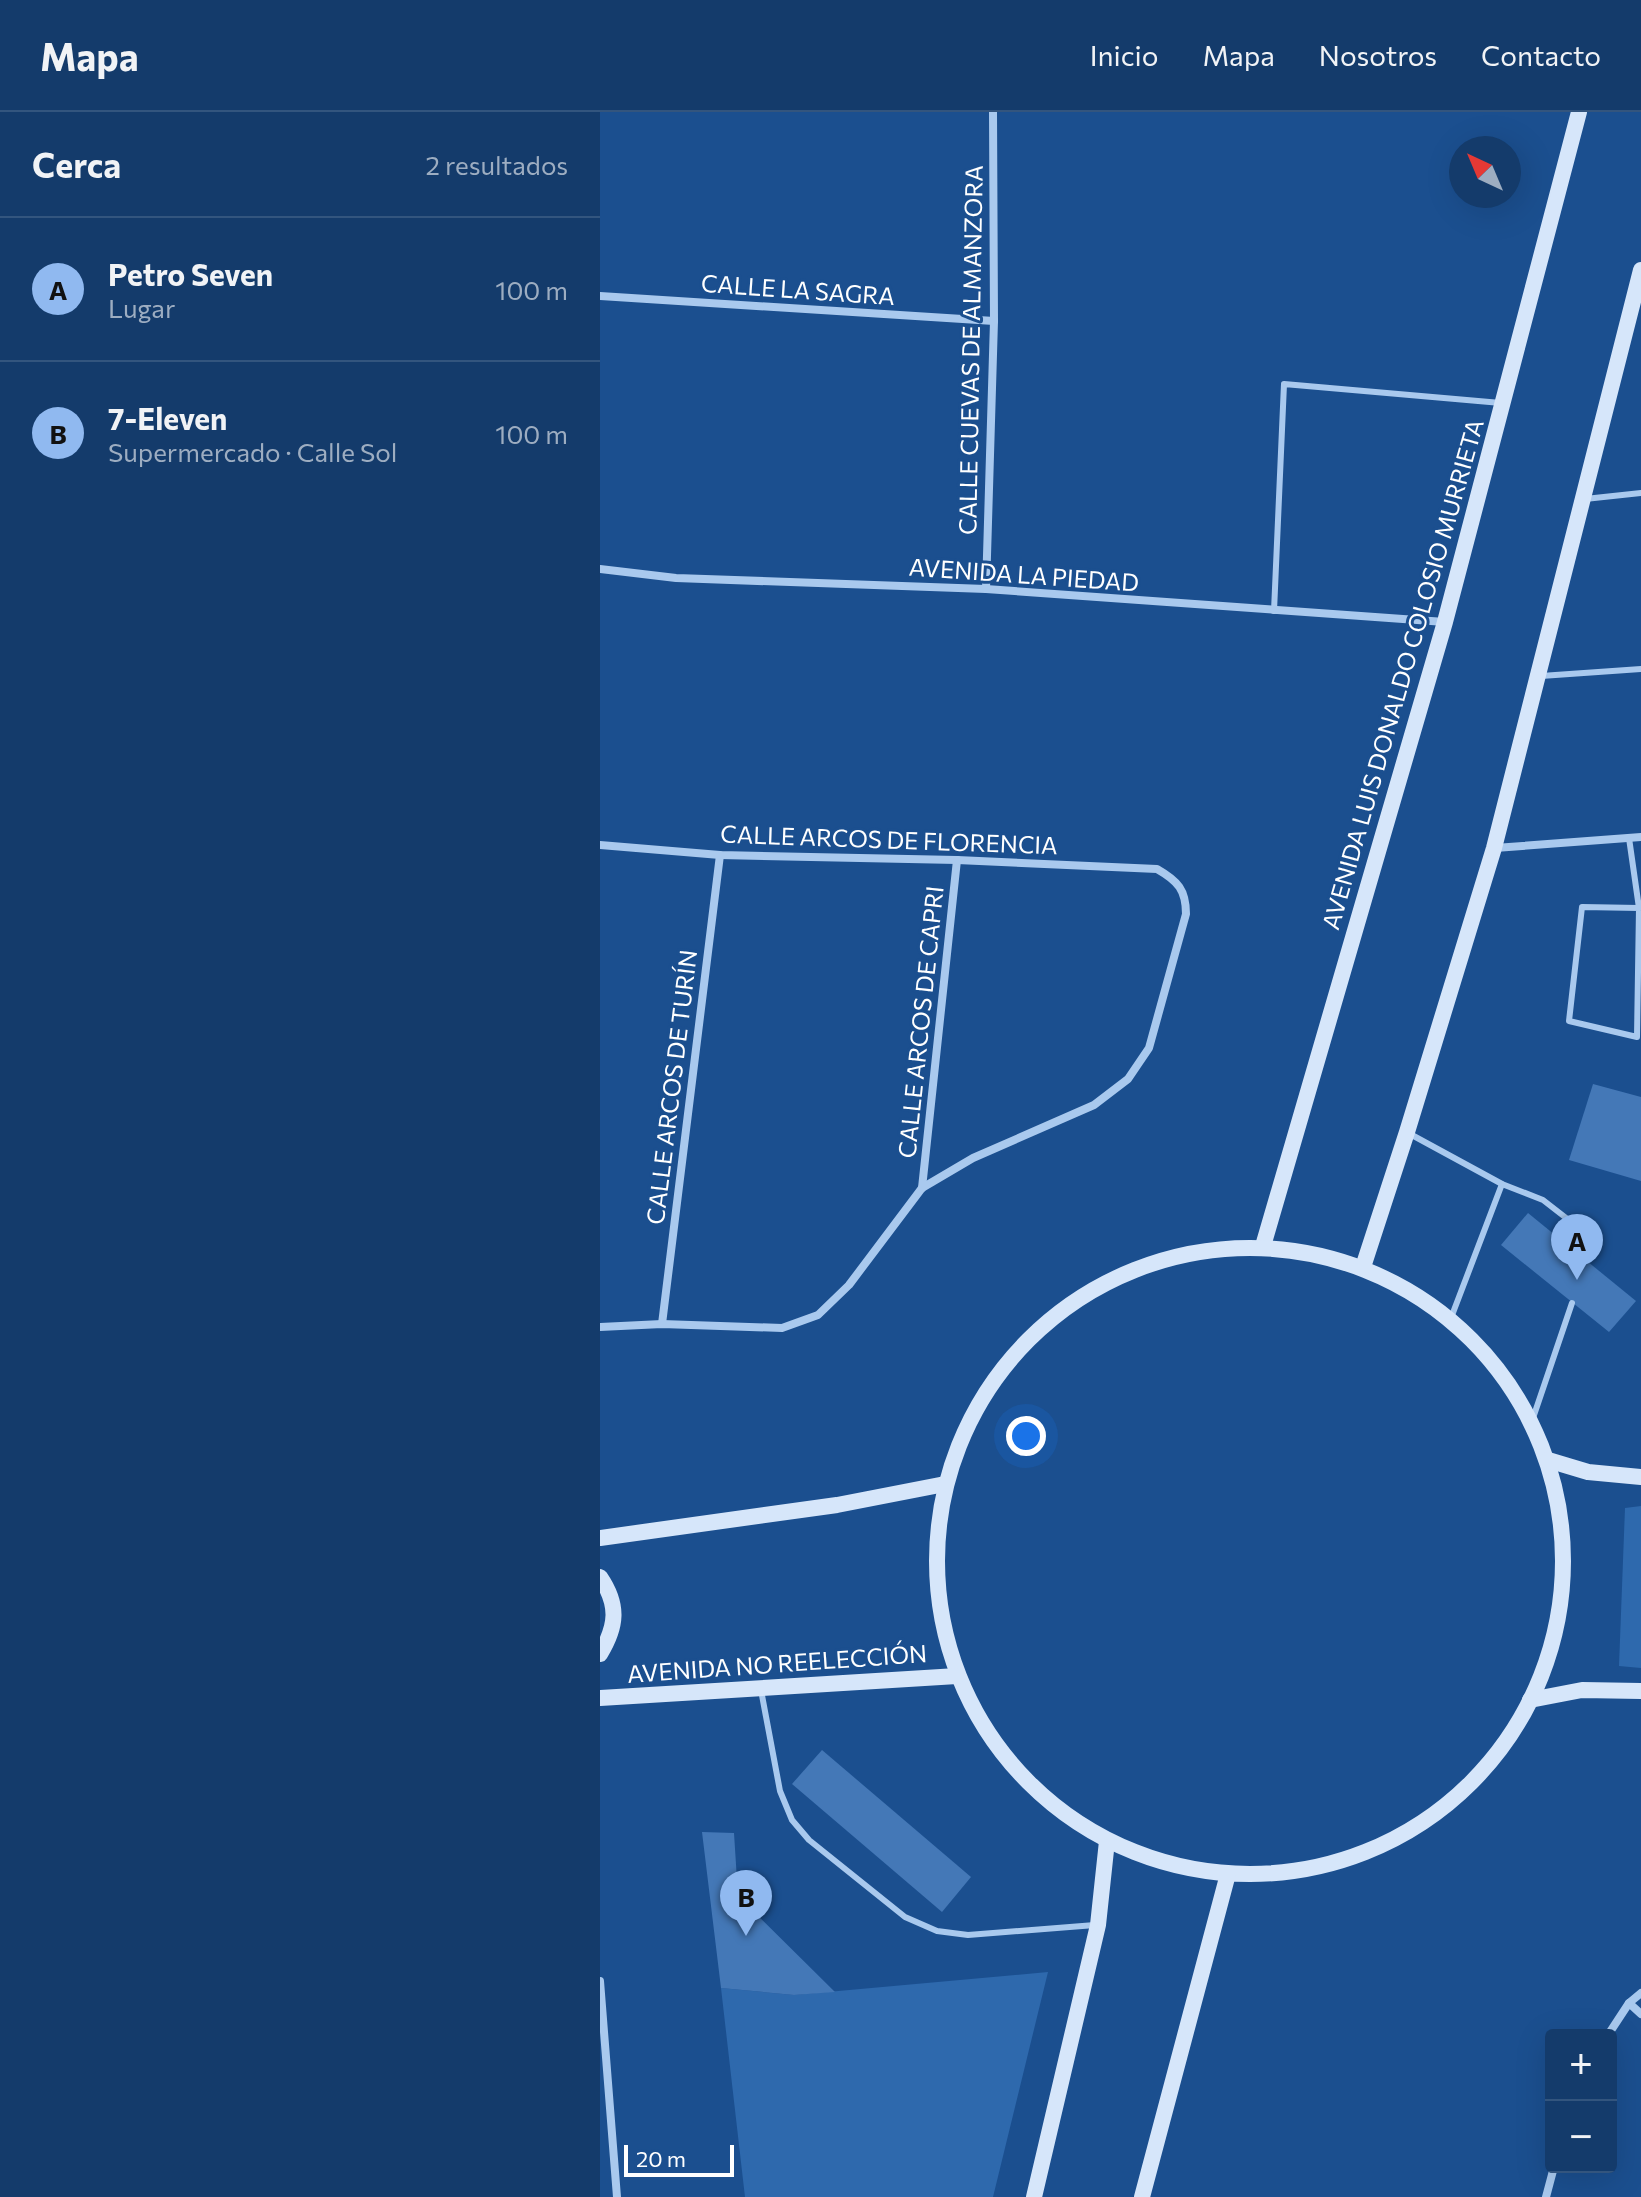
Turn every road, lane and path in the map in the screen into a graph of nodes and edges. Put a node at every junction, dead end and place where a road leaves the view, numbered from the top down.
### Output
1 (993, 112) edge
2 (1579, 112) edge
3 (1641, 270) edge
4 (600, 296) edge
5 (994, 321) junction
6 (1502, 403) junction
7 (1641, 493) edge
8 (1581, 499) junction
9 (600, 569) edge
10 (986, 589) junction
11 (1274, 611) junction
12 (1445, 622) junction
13 (1641, 669) edge
14 (1536, 676) junction
15 (1641, 837) edge
16 (1629, 838) junction
17 (600, 845) edge
18 (1494, 848) junction
19 (720, 855) junction
20 (957, 860) junction
21 (1639, 908) junction
22 (1407, 1132) junction
23 (1502, 1184) junction
24 (922, 1188) junction
25 (1263, 1246) junction
26 (1584, 1259) dead end
27 (1363, 1267) junction
28 (1572, 1303) dead end
29 (1451, 1318) junction
30 (662, 1324) junction
31 (600, 1327) edge
32 (1532, 1421) junction
33 (1548, 1460) junction
34 (1641, 1477) edge
35 (945, 1484) junction
36 (600, 1538) edge
37 (600, 1577) edge
38 (600, 1654) edge
39 (957, 1676) junction
40 (761, 1687) junction
41 (1641, 1691) edge
42 (600, 1698) edge
43 (1530, 1700) junction
44 (1107, 1841) junction
45 (1228, 1874) junction
46 (1098, 1925) junction
47 (600, 1981) edge
48 (1641, 1993) edge
49 (1629, 2003) junction
50 (1641, 2014) edge
51 (1612, 2029) edge
52 (1552, 2173) edge
53 (617, 2197) edge
54 (1034, 2197) edge
55 (1142, 2197) edge
56 (1546, 2197) edge

1 - 5 street, CALLE CUEVAS DE ALMANZORA
2 - 6 main road, AVENIDA LUIS DONALDO COLOSIO MURRIETA
3 - 8 main road
4 - 5 street, CALLE LA SAGRA
5 - 10 street, CALLE CUEVAS DE ALMANZORA
6 - 11 lane
6 - 12 main road, AVENIDA LUIS DONALDO COLOSIO MURRIETA
7 - 8 lane
8 - 14 main road
9 - 10 street, AVENIDA LA PIEDAD
10 - 11 street, AVENIDA LA PIEDAD
11 - 12 street, AVENIDA LA PIEDAD
12 - 25 main road, AVENIDA LUIS DONALDO COLOSIO MURRIETA
13 - 14 lane
14 - 18 main road
15 - 16 street
16 - 18 street
16 - 21 lane
17 - 19 street, CALLE ARCOS DE FLORENCIA
18 - 22 main road
19 - 20 street, CALLE ARCOS DE FLORENCIA
19 - 30 street, CALLE ARCOS DE TURÍN
20 - 24 street, CALLE ARCOS DE CAPRI
20 - 24 street, CALLE ARCOS DE FLORENCIA
21 - 21 lane
22 - 23 lane
22 - 27 main road
23 - 26 lane
23 - 29 lane
24 - 30 street
25 - 27 main road
25 - 35 main road
27 - 29 main road
28 - 32 lane
29 - 32 main road
30 - 31 street
32 - 33 main road
33 - 34 main road
33 - 43 main road
35 - 36 main road
35 - 39 main road
37 - 38 main road
39 - 40 main road, AVENIDA NO REELECCIÓN
39 - 44 main road
40 - 42 main road, AVENIDA NO REELECCIÓN
40 - 46 lane
41 - 43 main road
43 - 45 main road
44 - 45 main road
44 - 46 main road
45 - 55 main road
46 - 54 main road
47 - 53 street
48 - 49 street
49 - 50 street
49 - 51 street
52 - 56 street

